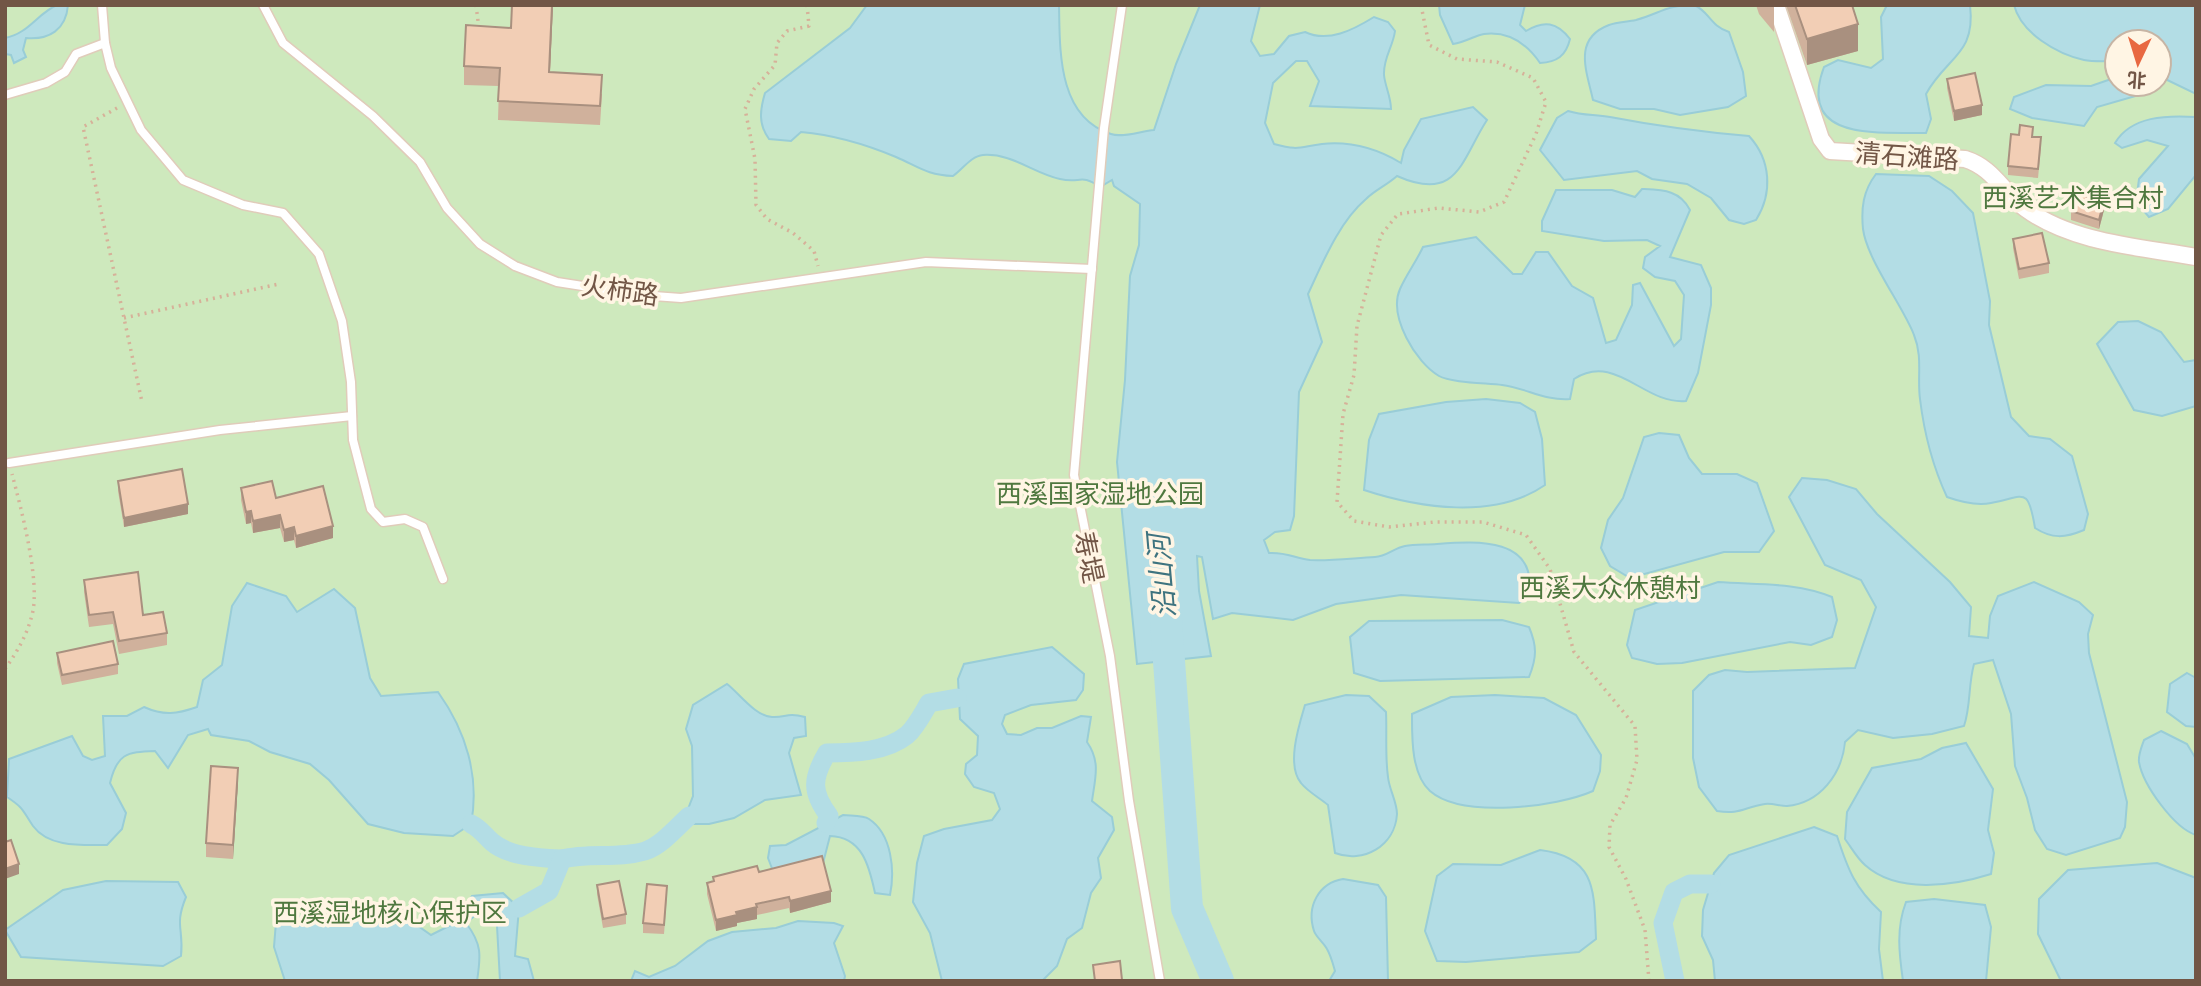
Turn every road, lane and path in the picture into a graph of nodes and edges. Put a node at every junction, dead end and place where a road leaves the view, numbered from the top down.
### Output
1 (102, 5) edge
2 (263, 5) edge
3 (476, 5) edge
4 (807, 5) edge
5 (1122, 5) edge
6 (1421, 5) edge
7 (1776, 5) edge
8 (478, 21) dead end
9 (105, 43) junction
10 (5, 95) edge
11 (130, 101) junction
12 (2196, 257) edge
13 (1092, 269) junction
14 (821, 278) junction
15 (279, 284) dead end
16 (124, 318) junction
17 (142, 402) dead end
18 (352, 416) junction
19 (9, 463) joint
20 (443, 579) dead end
21 (5, 669) edge
22 (1160, 981) edge
23 (1649, 981) edge

1 - 9 lane
2 - 14 lane, 火柿路
3 - 8 path
4 - 14 path
5 - 13 lane, 寿堤
6 - 23 path
7 - 12 street, 清石滩路
9 - 10 lane
9 - 11 lane
11 - 16 path
11 - 18 lane
13 - 14 lane, 火柿路
13 - 22 lane, 寿堤
15 - 16 path
16 - 17 path
18 - 19 lane
18 - 20 lane
19 - 21 path

